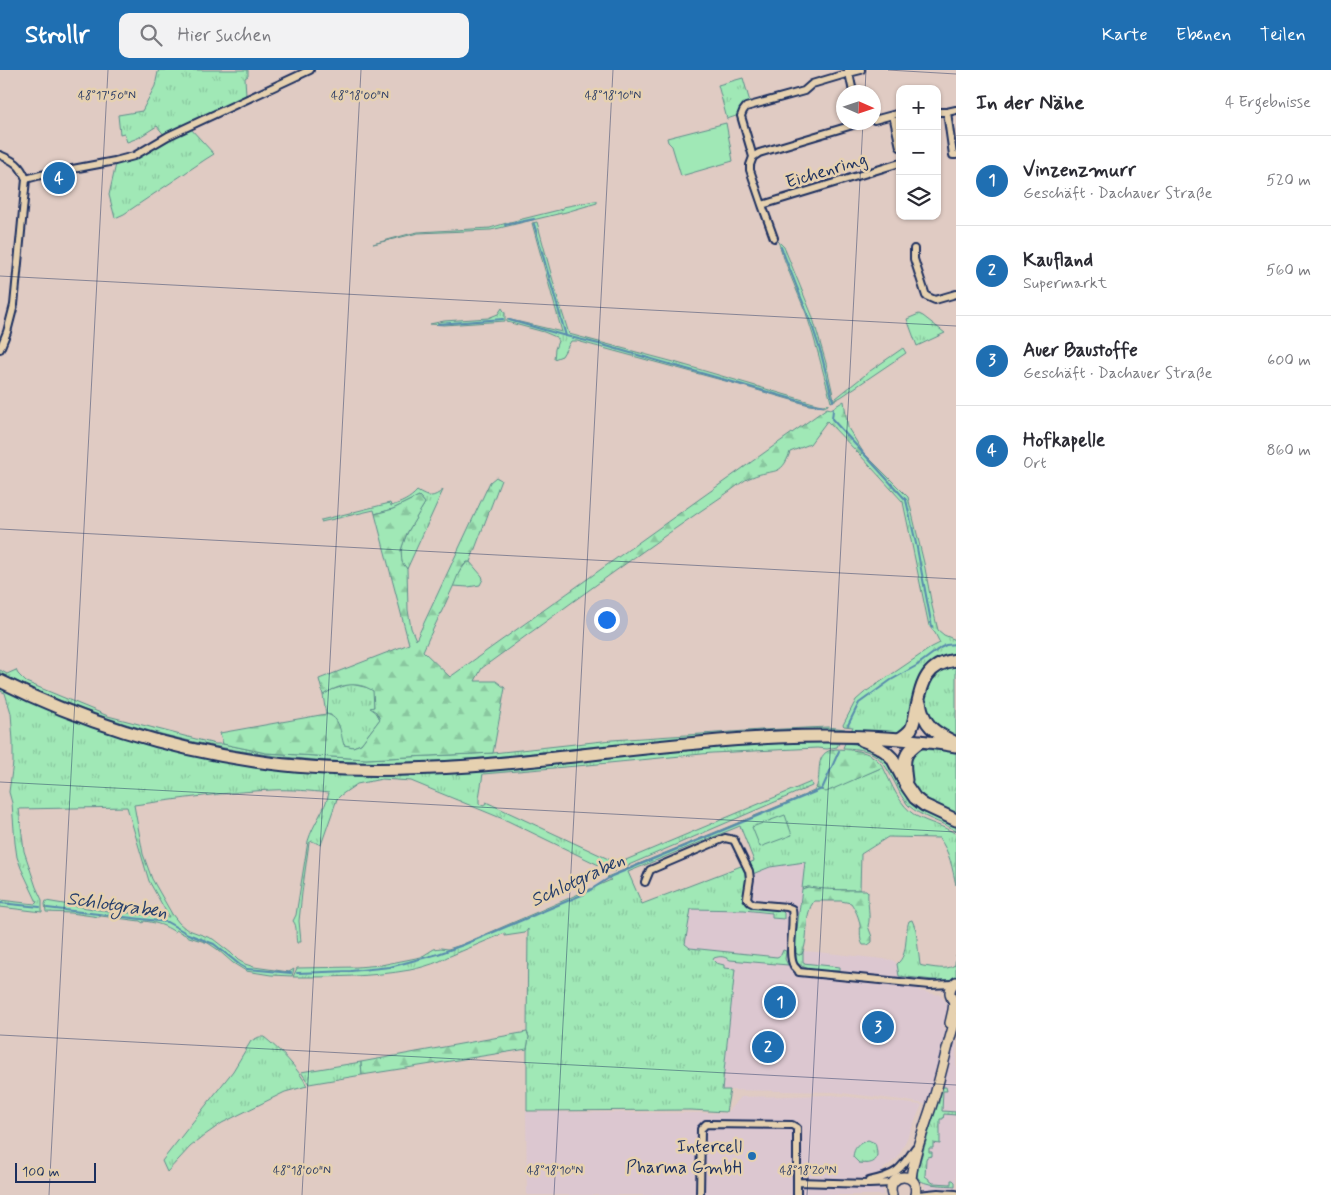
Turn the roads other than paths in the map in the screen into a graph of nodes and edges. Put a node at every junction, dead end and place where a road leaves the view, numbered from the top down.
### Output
1 (310, 70) edge
2 (861, 70) edge
3 (848, 72) edge
4 (851, 85) edge
5 (956, 110) edge
6 (941, 112) edge
7 (947, 112) junction
8 (896, 114) edge
9 (881, 118) edge
10 (837, 130) edge
11 (0, 155) edge
12 (956, 155) edge
13 (752, 157) junction
14 (896, 165) edge
15 (26, 179) junction
16 (762, 205) junction
17 (774, 238) dead end
18 (914, 249) dead end
19 (956, 294) edge
20 (0, 349) edge
21 (956, 660) edge
22 (0, 681) edge
23 (919, 697) junction
24 (853, 737) junction
25 (899, 739) junction
26 (921, 741) junction
27 (956, 744) edge
28 (906, 785) junction
29 (956, 820) edge
30 (646, 882) dead end
31 (954, 983) edge
32 (930, 985) junction
33 (953, 1000) edge
34 (956, 1018) edge
35 (924, 1127) junction
36 (920, 1140) junction
37 (797, 1182) junction
38 (857, 1183) junction
39 (913, 1186) edge
40 (892, 1190) edge
41 (956, 1194) edge
42 (700, 1195) edge
43 (797, 1195) edge

1 - 15 street
2 - 3 street
3 - 4 street
3 - 13 street
5 - 7 street
6 - 7 street
7 - 12 street
8 - 9 street
10 - 13 street, Eichenring
11 - 15 street
13 - 16 street
14 - 16 street, Eichenring
15 - 20 street
16 - 17 street
18 - 19 street
21 - 23 highway
22 - 24 highway
23 - 25 highway
23 - 27 highway
24 - 25 highway
24 - 28 highway
25 - 26 highway
26 - 27 highway
26 - 28 highway
28 - 29 highway
30 - 32 street
31 - 32 street
31 - 33 street
32 - 33 street
33 - 35 street
34 - 35 street
35 - 36 street
36 - 38 street
36 - 39 street
37 - 38 street
37 - 42 street
37 - 43 street
38 - 40 street
39 - 40 street
39 - 41 street

